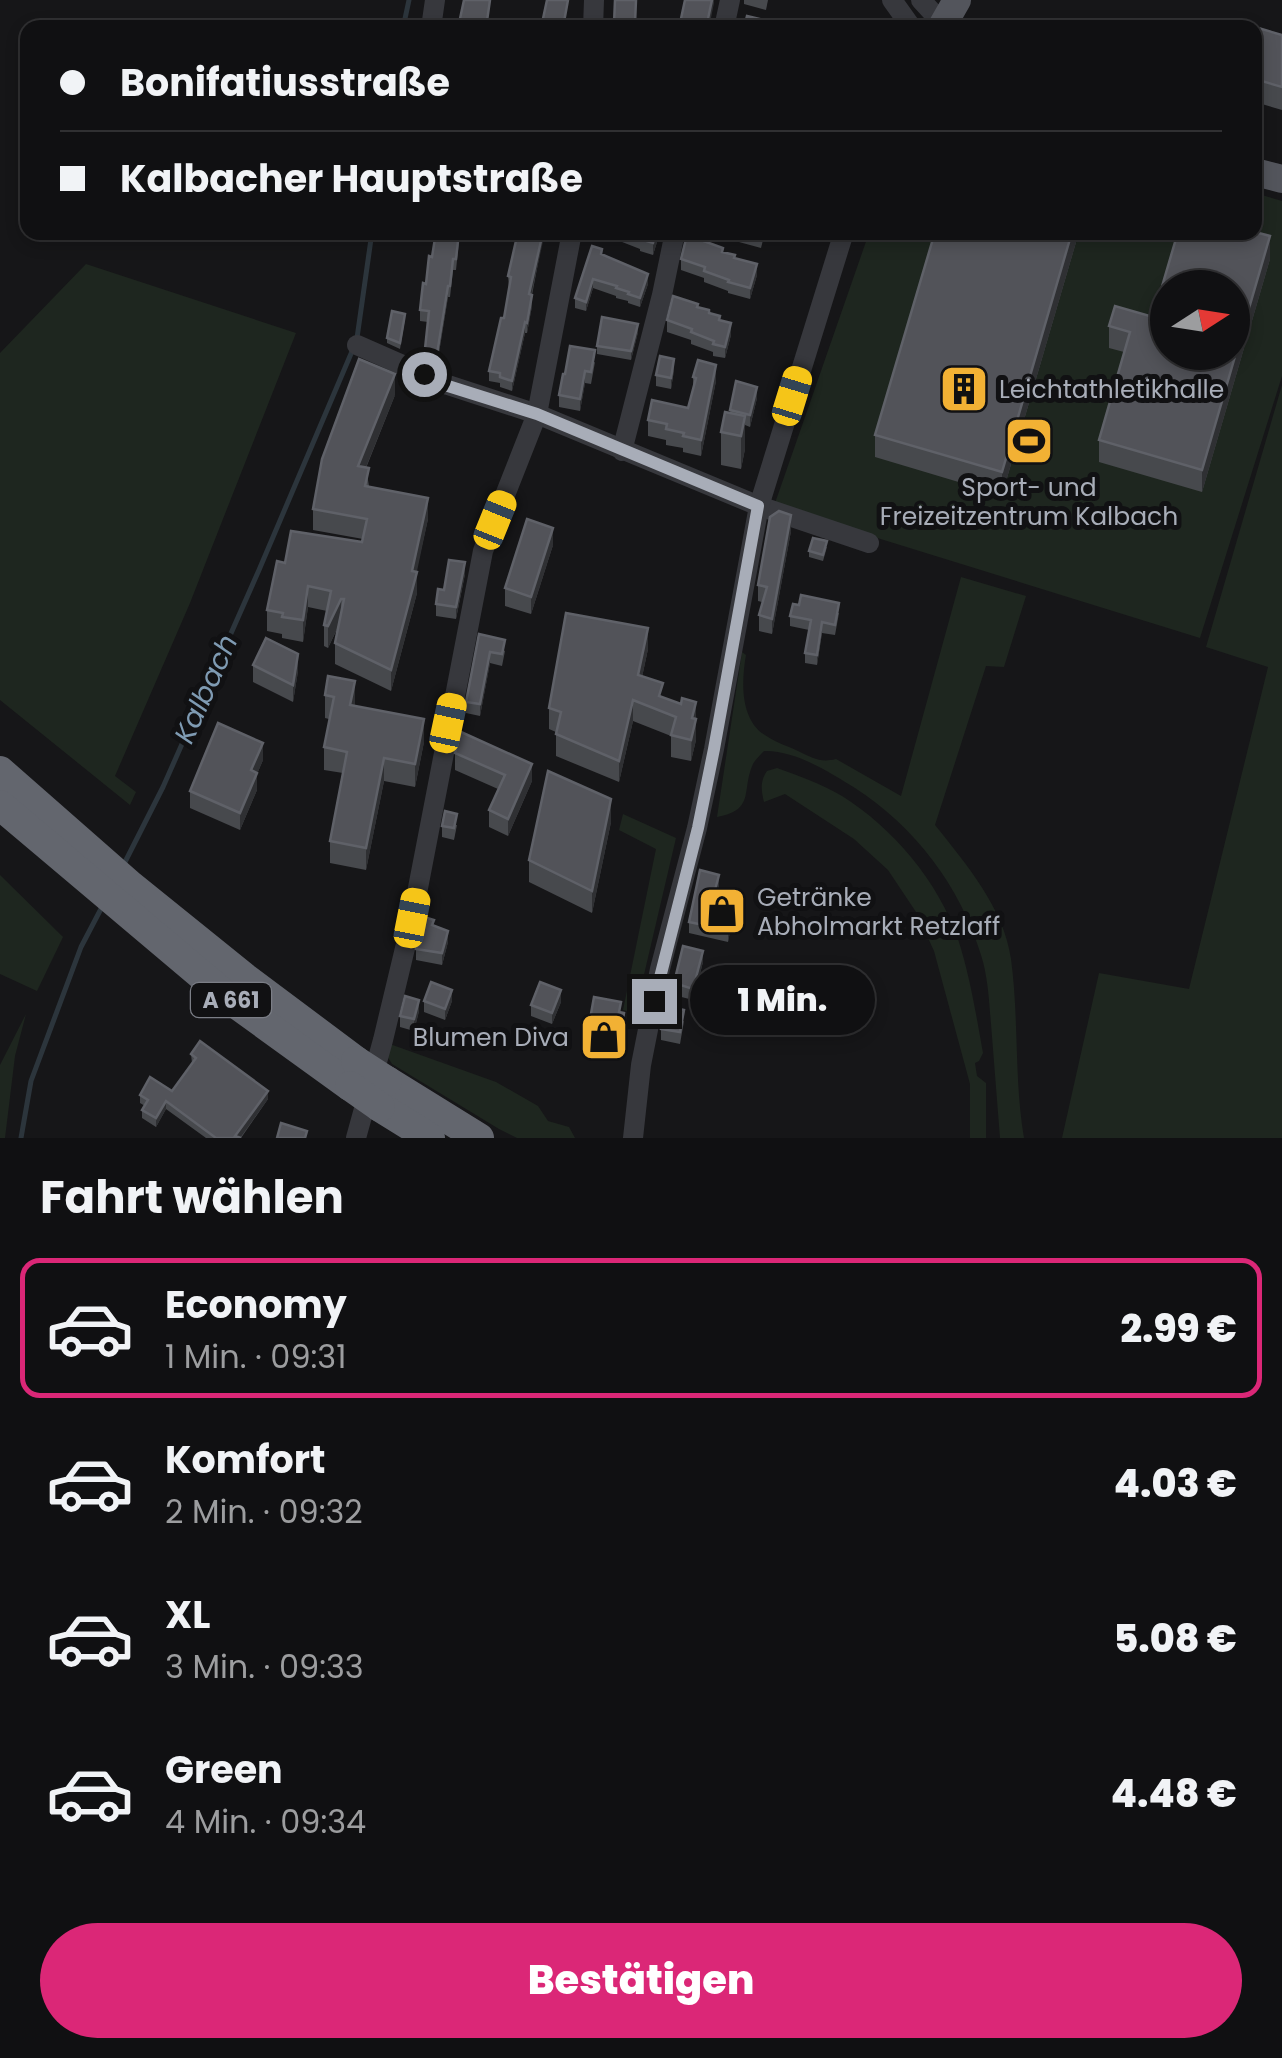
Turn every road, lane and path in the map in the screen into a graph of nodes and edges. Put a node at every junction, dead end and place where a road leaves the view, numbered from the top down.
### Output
1 (921, 0) edge
2 (947, 20) edge
3 (570, 240) edge
4 (674, 240) edge
5 (841, 240) edge
6 (357, 345) dead end
7 (537, 414) junction
8 (622, 450) junction
9 (758, 506) junction
10 (869, 543) dead end
11 (0, 771) edge
12 (0, 805) edge
13 (94, 871) junction
14 (383, 1094) junction
15 (356, 1138) edge
16 (430, 1138) edge
17 (479, 1138) edge
18 (633, 1138) edge

1 - 2 street
3 - 7 street
4 - 8 street
5 - 9 street
6 - 7 street
7 - 8 street
7 - 15 street
8 - 9 street
9 - 10 street
9 - 18 street
11 - 13 highway, A 661
12 - 13 highway, A 661
13 - 14 highway, A 661, bridge
14 - 16 highway, A 661
14 - 17 highway, A 661

